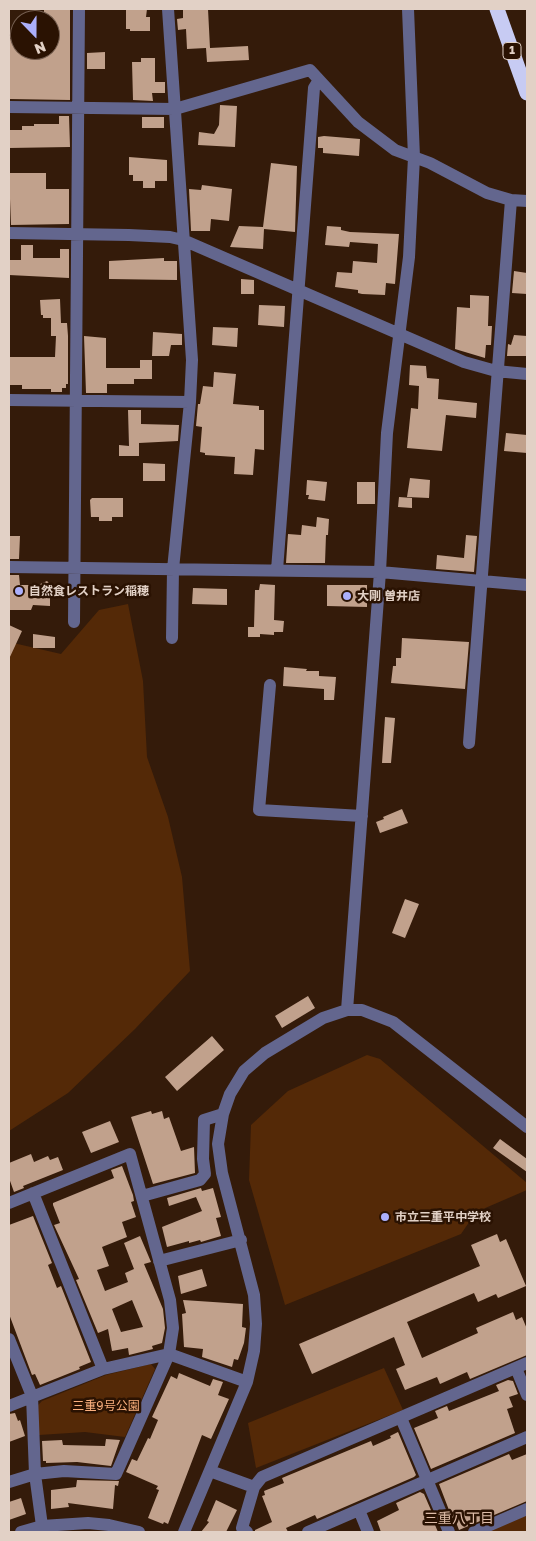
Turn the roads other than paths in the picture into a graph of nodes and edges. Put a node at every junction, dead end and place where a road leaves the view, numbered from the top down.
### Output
1 (79, 9) edge
2 (168, 9) edge
3 (408, 9) edge
4 (497, 9) edge
5 (319, 80) junction
6 (527, 93) edge
7 (9, 107) edge
8 (78, 107) junction
9 (174, 109) junction
10 (414, 157) junction
11 (511, 200) junction
12 (527, 201) edge
13 (9, 233) edge
14 (78, 234) junction
15 (184, 240) junction
16 (298, 288) junction
17 (398, 334) junction
18 (496, 371) junction
19 (527, 374) edge
20 (9, 400) edge
21 (76, 401) junction
22 (190, 402) junction
23 (9, 567) edge
24 (74, 568) junction
25 (173, 569) junction
26 (277, 570) junction
27 (380, 572) junction
28 (480, 581) junction
29 (527, 585) edge
30 (74, 622) dead end
31 (172, 638) dead end
32 (270, 685) dead end
33 (469, 743) dead end
34 (362, 816) junction
35 (347, 1010) junction
36 (223, 1114) junction
37 (527, 1127) edge
38 (33, 1193) junction
39 (142, 1196) junction
40 (9, 1203) edge
41 (241, 1240) junction
42 (159, 1261) junction
43 (9, 1339) edge
44 (169, 1354) junction
45 (522, 1365) edge
46 (103, 1369) junction
47 (247, 1382) junction
48 (527, 1395) edge
49 (32, 1396) junction
50 (9, 1406) edge
51 (401, 1418) junction
52 (527, 1437) edge
53 (210, 1471) junction
54 (35, 1474) junction
55 (427, 1480) junction
56 (9, 1482) edge
57 (254, 1487) junction
58 (527, 1509) edge
59 (358, 1510) junction
60 (42, 1526) junction
61 (21, 1532) edge
62 (139, 1532) edge
63 (184, 1532) edge
64 (247, 1532) edge
65 (308, 1532) edge
66 (368, 1532) edge
67 (449, 1532) edge
68 (474, 1532) edge

1 - 8 street
2 - 9 street
3 - 10 street
4 - 6 highway, 1
5 - 9 street
5 - 10 street
5 - 16 street
7 - 8 street
8 - 9 street
8 - 14 street
9 - 15 street
10 - 11 street
10 - 17 street
11 - 12 street
11 - 18 street
13 - 14 street
14 - 15 street
14 - 21 street
15 - 16 street
15 - 22 street
16 - 17 street
16 - 26 street
17 - 18 street
17 - 27 street
18 - 19 street
18 - 28 street
20 - 21 street
21 - 22 street
21 - 24 street
22 - 25 street
23 - 24 street
24 - 25 street
24 - 30 street
25 - 26 street
25 - 31 street
26 - 27 street
27 - 28 street
27 - 34 street
28 - 29 street
28 - 33 street
32 - 34 street
34 - 35 street
35 - 36 street
35 - 37 street
36 - 39 street
36 - 41 street
38 - 39 street
38 - 40 street
38 - 46 street
39 - 42 street
41 - 42 street
41 - 47 street
42 - 44 street
43 - 49 street
44 - 46 street
44 - 47 street
44 - 54 street
45 - 48 street
45 - 51 street
46 - 49 street
47 - 53 street
49 - 50 street
49 - 54 street
51 - 55 street
51 - 57 street
52 - 55 street
53 - 57 street
53 - 63 street
54 - 56 street
54 - 60 street
55 - 59 street
55 - 67 street
57 - 64 street
58 - 68 street
59 - 65 street
59 - 66 street
60 - 61 street
60 - 62 street

